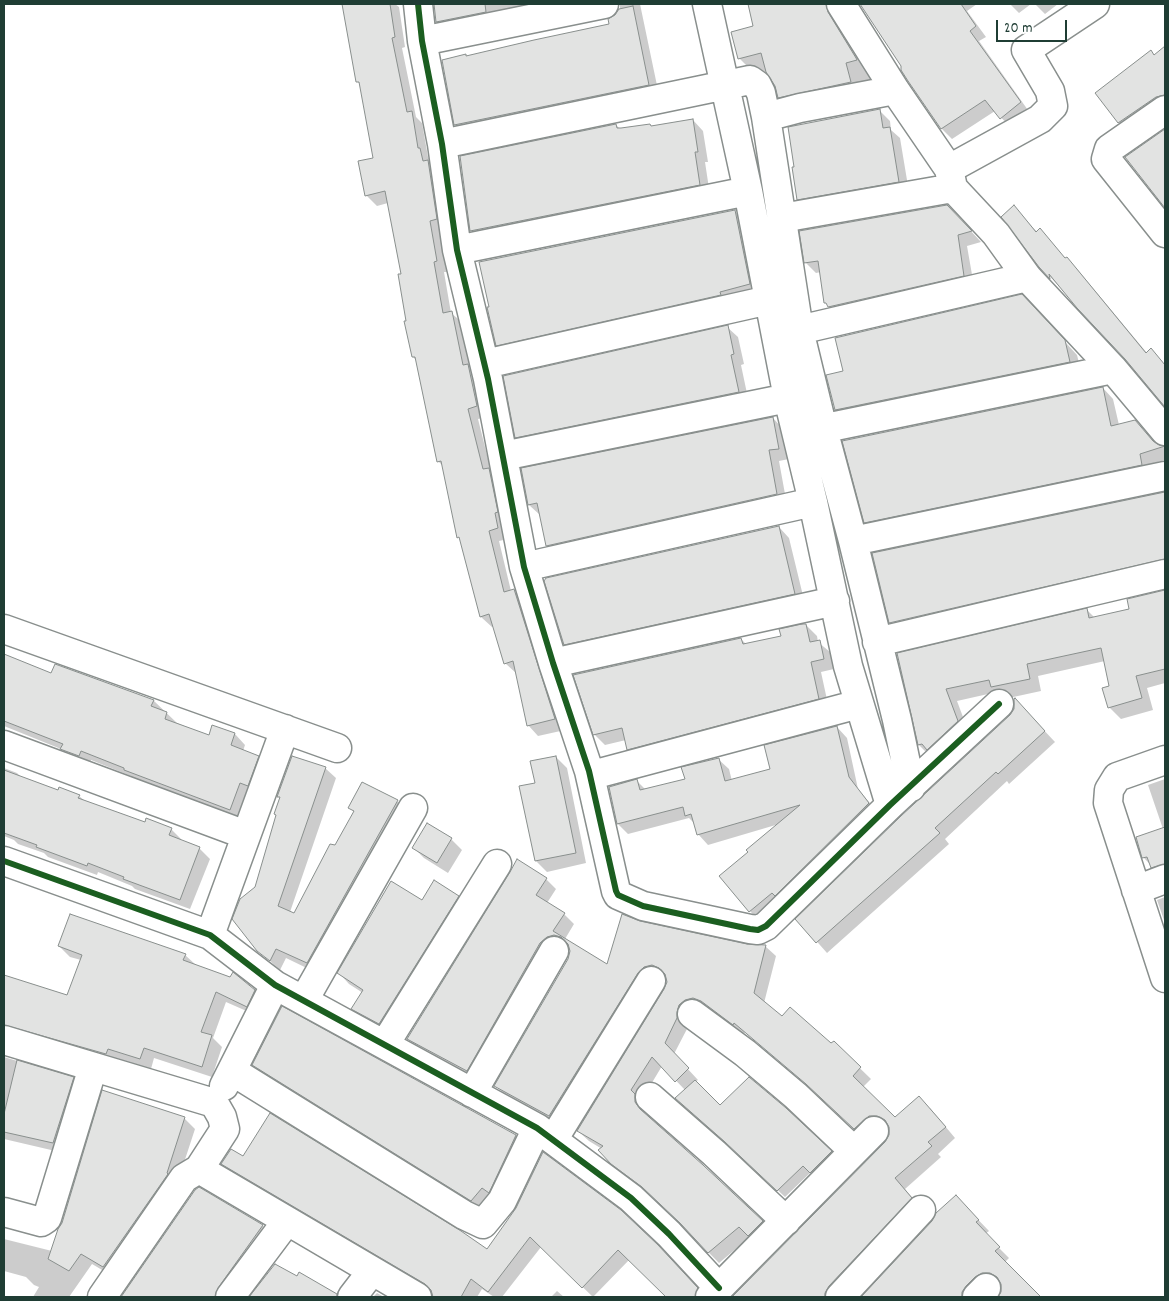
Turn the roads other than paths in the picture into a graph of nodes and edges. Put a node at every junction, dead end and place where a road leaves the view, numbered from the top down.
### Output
1 (418, 4) edge
2 (604, 4) edge
3 (707, 4) edge
4 (840, 4) edge
5 (1095, 4) edge
6 (422, 41) junction
7 (725, 86) junction
8 (895, 90) junction
9 (1165, 110) edge
10 (766, 117) junction
11 (442, 144) junction
12 (951, 179) junction
13 (748, 191) junction
14 (782, 218) junction
15 (1165, 233) edge
16 (457, 250) junction
17 (1027, 277) junction
18 (770, 300) junction
19 (800, 330) junction
20 (485, 364) junction
21 (1113, 369) junction
22 (788, 398) junction
23 (822, 429) junction
24 (1165, 431) edge
25 (796, 434) junction
26 (502, 456) junction
27 (1165, 476) edge
28 (813, 502) junction
29 (853, 541) junction
30 (524, 567) junction
31 (1165, 574) edge
32 (835, 601) junction
33 (4, 629) edge
34 (877, 642) junction
35 (553, 664) junction
36 (859, 704) junction
37 (999, 704) dead end
38 (285, 729) junction
39 (4, 745) edge
40 (336, 748) dead end
41 (1165, 760) edge
42 (589, 771) junction
43 (911, 786) junction
44 (890, 805) junction
45 (413, 808) dead end
46 (246, 835) junction
47 (4, 861) edge
48 (497, 864) dead end
49 (1165, 879) edge
50 (1136, 890) junction
51 (210, 936) junction
52 (554, 951) dead end
53 (1165, 977) edge
54 (651, 981) dead end
55 (275, 985) junction
56 (304, 1000) junction
57 (692, 1014) dead end
58 (385, 1044) junction
59 (5, 1046) edge
60 (93, 1067) junction
61 (232, 1071) junction
62 (472, 1093) junction
63 (650, 1097) dead end
64 (214, 1103) junction
65 (874, 1131) dead end
66 (545, 1134) junction
67 (854, 1151) junction
68 (199, 1169) junction
69 (921, 1210) dead end
70 (4, 1212) edge
71 (287, 1221) junction
72 (786, 1221) junction
73 (372, 1271) junction
74 (715, 1293) edge
75 (102, 1297) edge
76 (230, 1297) edge
77 (352, 1297) edge
78 (416, 1297) edge
79 (840, 1297) edge

1 - 6 street
2 - 6 street
3 - 7 street
4 - 8 street
5 - 12 street
6 - 11 street
7 - 10 street
7 - 11 street
7 - 13 street
8 - 10 street
8 - 12 street
9 - 15 street
10 - 14 street
11 - 16 street
12 - 14 street
12 - 17 street
13 - 16 street
13 - 18 street
14 - 19 street
16 - 20 street
17 - 19 street
17 - 21 street
18 - 20 street
18 - 22 street
19 - 23 street
20 - 26 street
21 - 23 street
21 - 24 street
22 - 25 street
22 - 26 street
23 - 25 street
23 - 29 street
25 - 28 street
26 - 30 street
27 - 29 street
28 - 30 street
28 - 32 street
29 - 34 street
30 - 35 street
31 - 34 street
32 - 35 street
32 - 36 street
33 - 38 street
34 - 43 street
35 - 42 street
36 - 42 street
36 - 44 street
37 - 43 street
38 - 40 street
38 - 46 street
39 - 46 street
41 - 50 street
42 - 44 street
43 - 44 street
45 - 56 street
46 - 51 street
47 - 51 street
48 - 58 street
49 - 50 street
50 - 53 street
51 - 55 street
52 - 62 street
54 - 66 street
55 - 56 street
55 - 61 street
56 - 58 street
57 - 67 street
58 - 62 street
59 - 60 street
60 - 64 street
60 - 70 street
61 - 64 street
61 - 66 street
62 - 66 street
63 - 72 street
64 - 68 street
65 - 67 street
66 - 74 street
67 - 72 street
68 - 71 street
68 - 75 street
69 - 79 street
71 - 73 street
71 - 76 street
72 - 74 street
73 - 77 street
73 - 78 street

